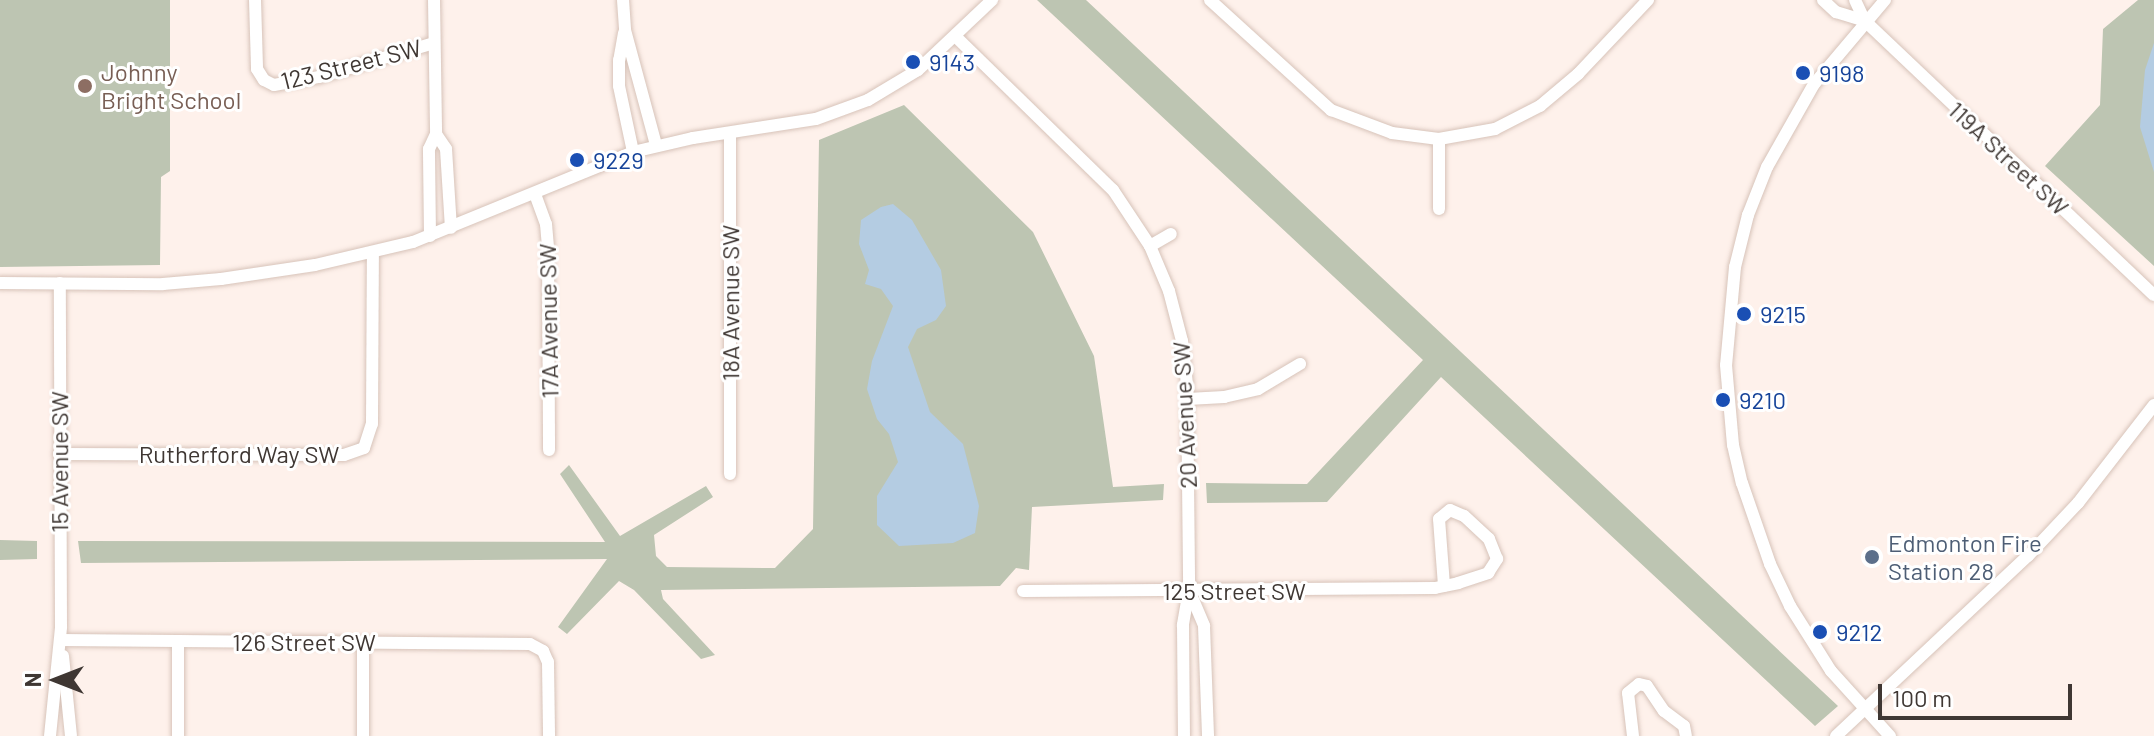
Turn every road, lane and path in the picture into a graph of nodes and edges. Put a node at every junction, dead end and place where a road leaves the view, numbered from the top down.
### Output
1 (255, 0) edge
2 (434, 0) edge
3 (623, 0) edge
4 (992, 0) edge
5 (1210, 0) edge
6 (1648, 0) edge
7 (1823, 0) edge
8 (1855, 0) edge
9 (1885, 0) edge
10 (1865, 21) junction
11 (625, 30) junction
12 (956, 37) junction
13 (434, 43) junction
14 (730, 133) junction
15 (436, 134) junction
16 (1439, 139) junction
17 (656, 145) junction
18 (633, 152) junction
19 (535, 194) junction
20 (1439, 209) dead end
21 (451, 228) junction
22 (1171, 234) dead end
23 (430, 236) junction
24 (1150, 246) junction
25 (373, 252) junction
26 (0, 283) edge
27 (60, 283) junction
28 (2154, 295) edge
29 (1300, 364) dead end
30 (1188, 399) junction
31 (2154, 405) edge
32 (549, 450) dead end
33 (59, 454) junction
34 (730, 474) dead end
35 (1444, 586) junction
36 (1189, 590) junction
37 (1023, 591) dead end
38 (60, 640) junction
39 (178, 642) junction
40 (363, 643) junction
41 (1862, 709) junction
42 (50, 736) edge
43 (71, 736) edge
44 (178, 736) edge
45 (363, 736) edge
46 (549, 736) edge
47 (1184, 736) edge
48 (1208, 736) edge
49 (1633, 736) edge
50 (1686, 736) edge
51 (1836, 736) edge
52 (1890, 736) edge

1 - 13 street, 123 Street SW
2 - 13 street
3 - 11 street
4 - 12 street
5 - 16 street
6 - 16 street
7 - 10 street, 119A Street SW
8 - 10 street, 119A Street SW
9 - 10 street
10 - 28 street, 119A Street SW
10 - 41 street
11 - 17 street
11 - 18 street
12 - 14 street
12 - 24 street, 20 Avenue SW
13 - 15 street
14 - 17 street
14 - 34 street, 18A Avenue SW
15 - 21 street
15 - 23 street
16 - 20 street
17 - 18 street
18 - 19 street
19 - 21 street
19 - 32 street, 17A Avenue SW
21 - 23 street
22 - 24 street
23 - 25 street
24 - 30 street, 20 Avenue SW
25 - 27 street
25 - 33 street, Rutherford Way SW
26 - 27 street
27 - 33 street, 15 Avenue SW
29 - 30 street
30 - 36 street, 20 Avenue SW
31 - 41 street
33 - 38 street, 15 Avenue SW
35 - 35 street, 125 Street SW
35 - 36 street, 125 Street SW
36 - 37 street, 125 Street SW
36 - 47 street, 20 Avenue SW
36 - 48 street, 20 Avenue SW
38 - 39 street, 126 Street SW
38 - 42 street, 15 Avenue SW
38 - 43 street, 15 Avenue SW
39 - 40 street, 126 Street SW
39 - 44 street
40 - 45 street
40 - 46 street, 126 Street SW
41 - 51 street
41 - 52 street
49 - 50 street

